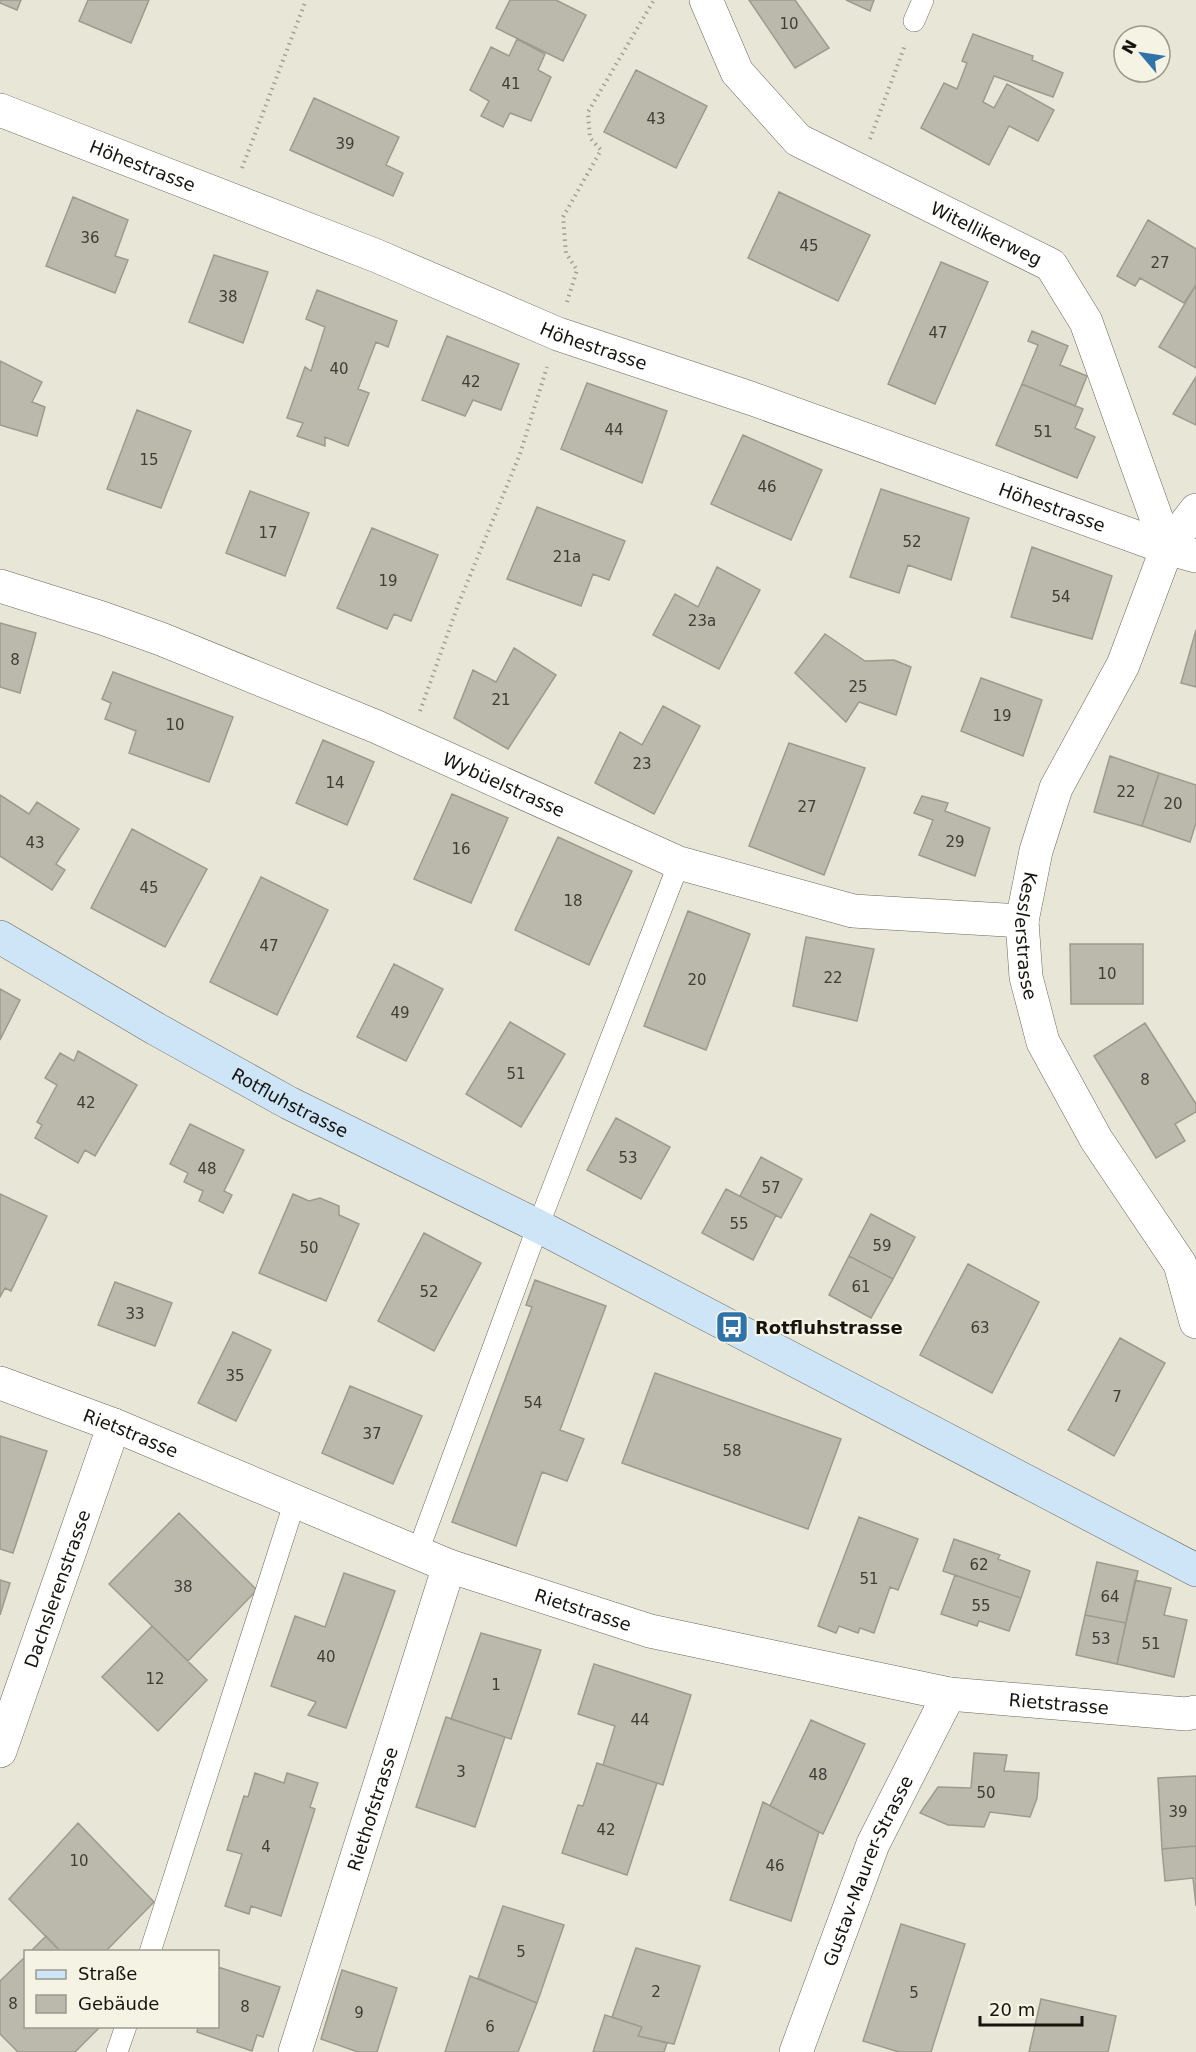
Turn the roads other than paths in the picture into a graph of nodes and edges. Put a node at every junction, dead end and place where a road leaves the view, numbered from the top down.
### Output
1 (706, 0) edge
2 (923, 0) edge
3 (914, 21) road end
4 (0, 110) edge
5 (1196, 510) edge
6 (1182, 552) edge
7 (0, 586) edge
8 (679, 863) junction
9 (1022, 921) junction
10 (0, 937) edge
11 (538, 1226) junction
12 (1196, 1322) edge
13 (0, 1383) edge
14 (114, 1425) junction
15 (295, 1501) junction
16 (417, 1554) junction
17 (1193, 1561) edge
18 (448, 1566) junction
19 (949, 1694) junction
20 (1196, 1712) edge
21 (0, 1751) edge
22 (151, 1950) edge
23 (125, 2028) edge
24 (117, 2052) edge
25 (296, 2052) edge
26 (796, 2052) edge

1 - 6 street, Witellikerweg
2 - 3 lane
4 - 6 street, Höhestrasse
5 - 6 street, Kesslerstrasse
6 - 9 street, Kesslerstrasse
7 - 8 street, Wybüelstrasse
8 - 9 street, Wybüelstrasse
8 - 11 lane
9 - 12 street, Kesslerstrasse
10 - 11 main road, Rotfluhstrasse
11 - 16 lane
11 - 17 main road, Rotfluhstrasse
13 - 14 street, Rietstrasse
14 - 15 street, Rietstrasse
14 - 21 street, Dachslerenstrasse
15 - 16 street, Rietstrasse
15 - 22 lane
16 - 18 street, Rietstrasse
18 - 19 street, Rietstrasse
18 - 25 street, Riethofstrasse
19 - 20 street, Rietstrasse
19 - 26 street, Gustav-Maurer-Strasse
23 - 24 lane

